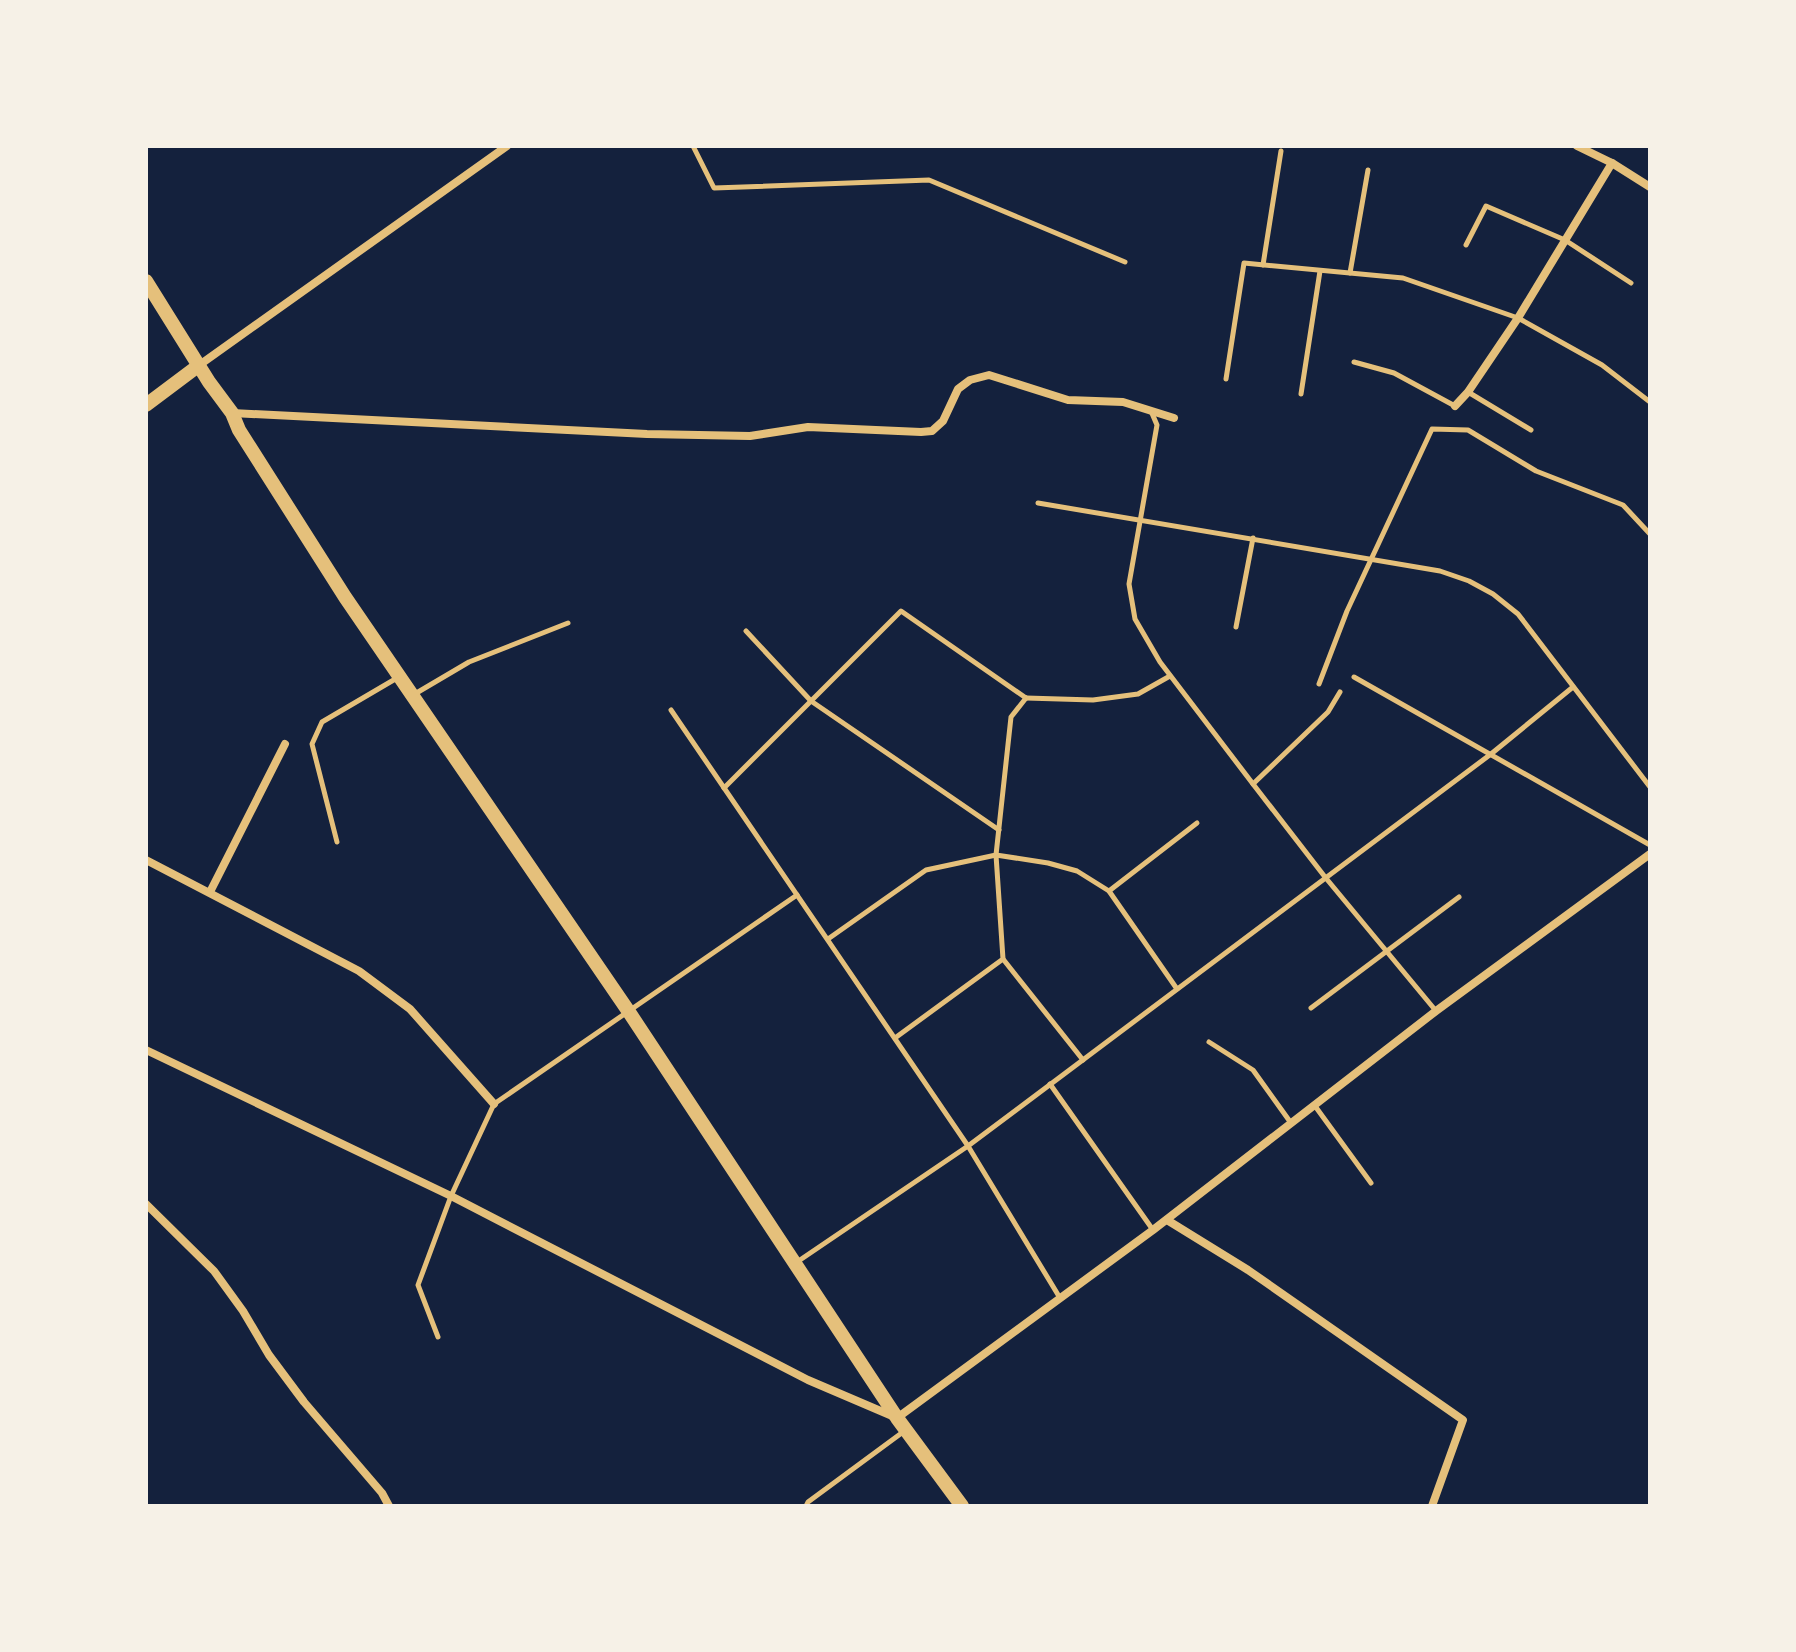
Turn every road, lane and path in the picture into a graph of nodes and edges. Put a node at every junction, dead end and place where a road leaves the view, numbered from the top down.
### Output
1 (507, 146) edge
2 (693, 146) edge
3 (1577, 146) edge
4 (1281, 151) dead end
5 (1612, 163) junction
6 (1368, 170) dead end
7 (1650, 187) edge
8 (1565, 240) junction
9 (1466, 245) dead end
10 (1125, 262) dead end
11 (1263, 265) junction
12 (1320, 271) junction
13 (1350, 273) junction
14 (146, 281) edge
15 (1631, 283) dead end
16 (1518, 318) junction
17 (1354, 362) dead end
18 (198, 366) junction
19 (1226, 379) dead end
20 (1468, 392) junction
21 (1301, 394) dead end
22 (1650, 402) edge
23 (146, 405) edge
24 (1455, 406) joint
25 (1151, 411) junction
26 (232, 413) junction
27 (1174, 418) dead end
28 (1531, 430) dead end
29 (1038, 503) dead end
30 (1141, 520) junction
31 (1650, 534) edge
32 (1253, 538) junction
33 (1374, 558) junction
34 (568, 623) dead end
35 (1236, 627) dead end
36 (746, 631) dead end
37 (401, 675) junction
38 (1170, 676) junction
39 (1354, 677) dead end
40 (1319, 684) dead end
41 (1573, 687) junction
42 (1340, 692) dead end
43 (412, 695) junction
44 (1026, 698) junction
45 (811, 701) junction
46 (671, 710) dead end
47 (285, 744) dead end
48 (1491, 754) junction
49 (1253, 784) junction
50 (1650, 787) edge
51 (724, 788) junction
52 (1197, 823) dead end
53 (999, 830) junction
54 (337, 842) dead end
55 (1650, 845) edge
56 (1650, 854) edge
57 (996, 855) junction
58 (146, 860) edge
59 (1325, 877) junction
60 (1109, 891) junction
61 (210, 892) junction
62 (797, 895) junction
63 (1459, 897) dead end
64 (828, 939) junction
65 (1387, 952) junction
66 (1003, 959) junction
67 (1177, 989) junction
68 (1311, 1008) dead end
69 (1436, 1011) junction
70 (629, 1012) junction
71 (895, 1038) junction
72 (1209, 1042) dead end
73 (146, 1050) edge
74 (1083, 1060) junction
75 (1050, 1084) junction
76 (494, 1104) junction
77 (1314, 1105) junction
78 (1291, 1123) junction
79 (968, 1146) junction
80 (1371, 1183) dead end
81 (451, 1196) junction
82 (146, 1204) edge
83 (1167, 1220) junction
84 (1153, 1230) junction
85 (795, 1264) junction
86 (1060, 1298) junction
87 (438, 1337) dead end
88 (901, 1424) junction
89 (389, 1506) edge
90 (806, 1506) edge
91 (962, 1506) edge
92 (1432, 1506) edge

1 - 18 street
2 - 10 lane
3 - 5 street
4 - 11 lane
5 - 7 street
5 - 8 street
6 - 13 lane
8 - 9 lane
8 - 15 lane
8 - 16 street
11 - 12 lane
11 - 19 lane
12 - 13 lane
12 - 21 lane
13 - 16 lane
14 - 18 main road
16 - 20 street
16 - 22 lane
17 - 24 lane
18 - 23 main road
18 - 26 main road
20 - 24 street
20 - 28 lane
25 - 26 street
25 - 27 street
25 - 30 lane
26 - 37 main road
29 - 30 lane
30 - 32 lane
30 - 38 lane
31 - 33 lane
32 - 33 lane
32 - 35 lane
33 - 40 lane
33 - 41 lane
34 - 43 lane
36 - 45 lane
37 - 43 main road
37 - 54 lane
38 - 44 lane
38 - 49 lane
39 - 48 lane
41 - 48 lane
41 - 50 lane
42 - 49 lane
43 - 70 main road
44 - 45 lane
44 - 53 lane
45 - 51 lane
45 - 53 lane
46 - 51 lane
47 - 61 street
48 - 55 lane
48 - 59 lane
49 - 59 lane
51 - 62 lane
52 - 60 lane
53 - 57 lane
56 - 69 street
57 - 60 lane
57 - 64 lane
57 - 66 lane
58 - 61 street
59 - 65 lane
59 - 67 lane
60 - 67 lane
61 - 76 street
62 - 64 lane
62 - 70 lane
63 - 65 lane
64 - 71 lane
65 - 68 lane
65 - 69 lane
66 - 71 lane
66 - 74 lane
67 - 74 lane
69 - 77 street
70 - 76 lane
70 - 85 main road
71 - 79 lane
72 - 78 lane
73 - 81 street
74 - 75 lane
75 - 79 lane
75 - 84 lane
76 - 81 lane
77 - 78 street
77 - 80 lane
78 - 83 street
79 - 85 lane
79 - 86 lane
81 - 87 lane
81 - 88 street
82 - 89 street
83 - 84 street
83 - 92 street
84 - 86 street
85 - 88 main road
86 - 88 street
88 - 90 lane
88 - 91 main road

